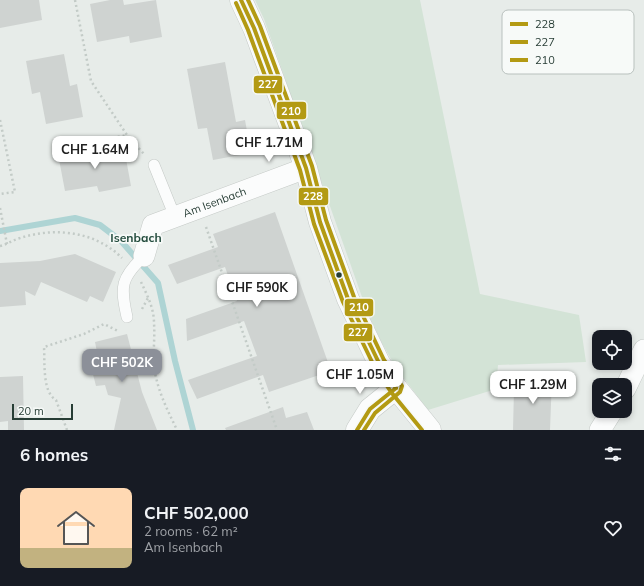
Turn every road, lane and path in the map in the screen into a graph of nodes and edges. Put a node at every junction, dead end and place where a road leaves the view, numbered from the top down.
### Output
1 (75, 0) edge
2 (241, 0) edge
3 (0, 120) edge
4 (127, 135) junction
5 (98, 148) dead end
6 (154, 165) joint
7 (306, 168) junction
8 (0, 194) edge
9 (0, 208) edge
10 (174, 217) junction
11 (204, 223) dead end
12 (7, 244) dead end
13 (138, 262) joint
14 (149, 297) dead end
15 (130, 320) junction
16 (644, 351) edge
17 (630, 378) edge
18 (396, 388) junction
19 (608, 418) edge
20 (67, 430) edge
21 (277, 430) edge
22 (357, 430) edge
23 (430, 430) edge
24 (600, 430) edge

1 - 4 path
2 - 7 main road
3 - 8 path
4 - 5 path
4 - 6 path
6 - 10 lane
7 - 10 street, Am Isenbach
7 - 18 main road
9 - 12 path
10 - 13 street, Am Isenbach
11 - 21 path
13 - 15 lane
14 - 15 path
15 - 20 path
16 - 17 street
18 - 22 main road
18 - 23 main road
19 - 24 street

